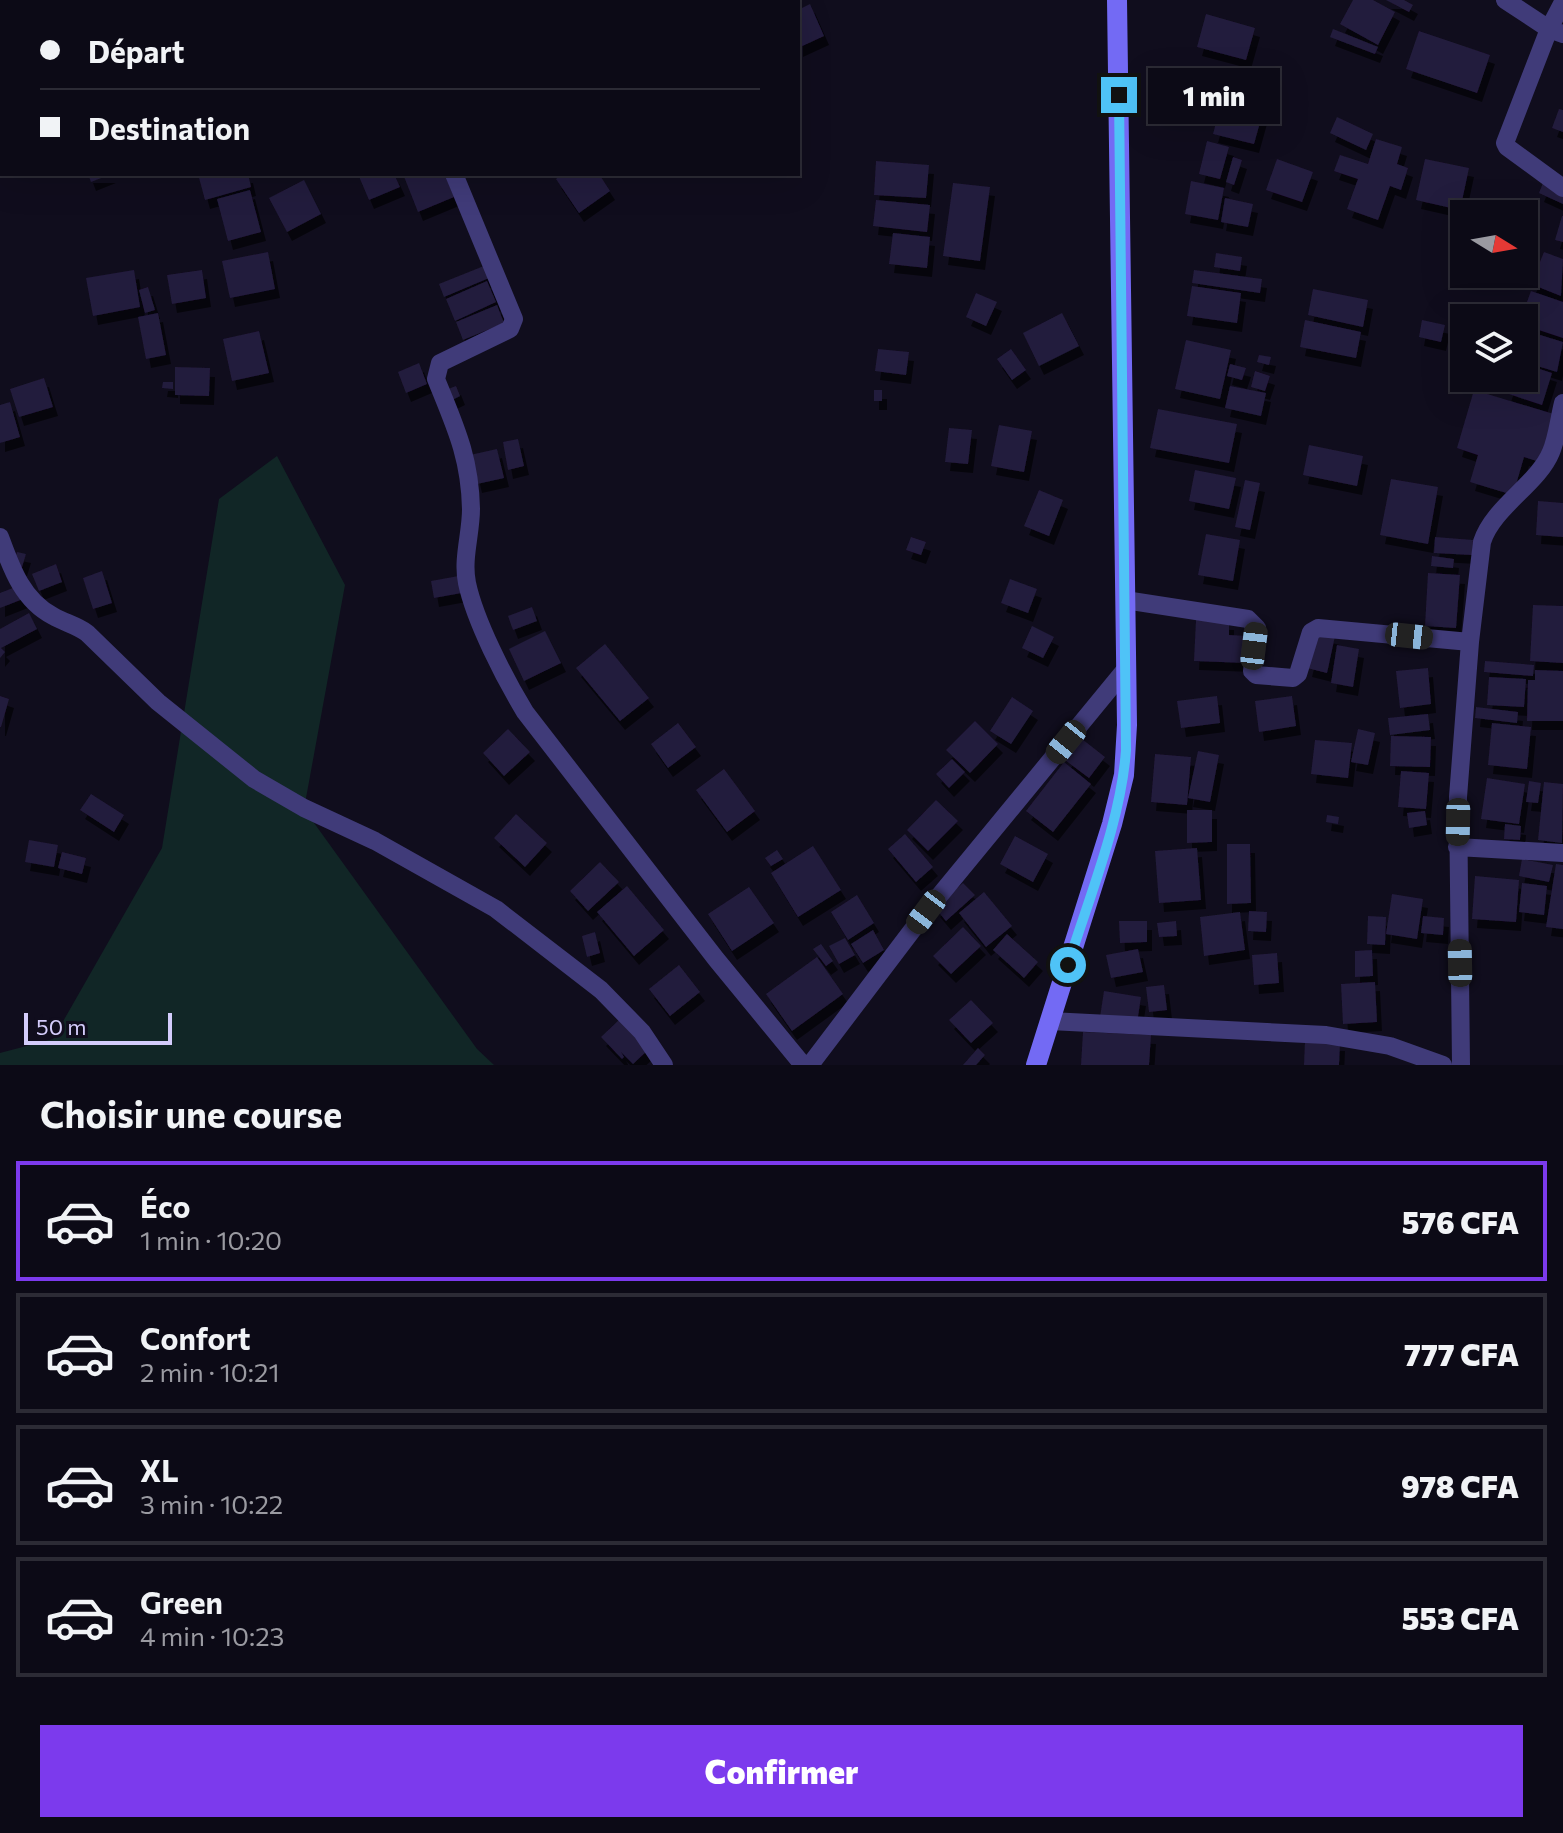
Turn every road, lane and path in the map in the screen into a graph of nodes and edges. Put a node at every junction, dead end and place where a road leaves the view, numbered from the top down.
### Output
1 (1117, 0) edge
2 (1505, 0) edge
3 (1563, 2) edge
4 (1556, 31) edge
5 (455, 176) edge
6 (1563, 188) edge
7 (1563, 403) edge
8 (1557, 454) edge
9 (0, 537) edge
10 (1125, 600) junction
11 (1470, 642) junction
12 (1125, 670) junction
13 (1457, 847) junction
14 (1563, 853) edge
15 (1050, 1021) junction
16 (664, 1065) edge
17 (803, 1065) edge
18 (810, 1065) edge
19 (1036, 1065) edge
20 (1443, 1065) edge
21 (1461, 1065) edge

1 - 10 street
2 - 4 street
3 - 4 street
4 - 6 street
5 - 17 street
7 - 8 street
8 - 11 street
9 - 16 street
10 - 11 street
10 - 12 street
11 - 13 street
12 - 15 street
12 - 18 street
13 - 14 street
13 - 21 street
15 - 19 street
15 - 20 street

